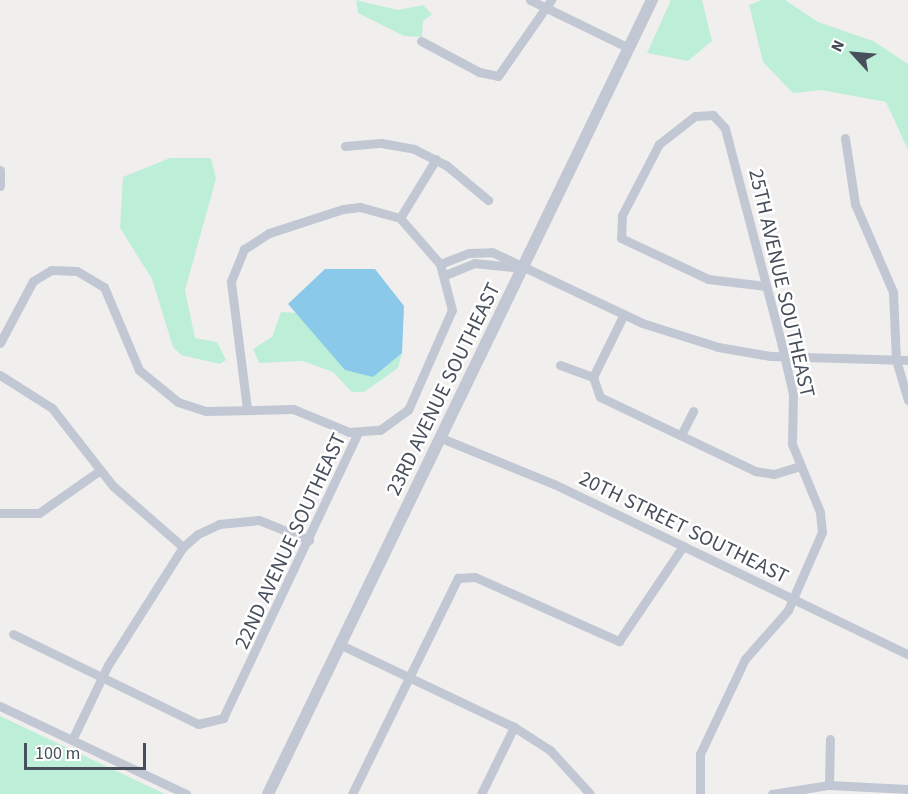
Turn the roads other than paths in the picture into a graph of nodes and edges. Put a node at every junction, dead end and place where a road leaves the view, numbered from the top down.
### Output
1 (530, 0) edge
2 (652, 0) edge
3 (548, 4) edge
4 (421, 41) dead end
5 (629, 48) junction
6 (844, 138) dead end
7 (345, 146) dead end
8 (436, 159) junction
9 (0, 170) edge
10 (0, 186) edge
11 (488, 200) dead end
12 (400, 218) junction
13 (440, 264) junction
14 (523, 268) junction
15 (446, 275) junction
16 (766, 286) junction
17 (624, 314) junction
18 (0, 343) edge
19 (783, 356) junction
20 (896, 360) junction
21 (908, 360) edge
22 (560, 366) dead end
23 (0, 375) edge
24 (593, 377) junction
25 (908, 400) edge
26 (247, 408) junction
27 (693, 411) dead end
28 (357, 434) junction
29 (681, 435) junction
30 (441, 438) junction
31 (800, 466) junction
32 (99, 471) junction
33 (0, 513) edge
34 (309, 540) junction
35 (683, 546) junction
36 (183, 547) junction
37 (793, 599) junction
38 (13, 634) dead end
39 (341, 645) junction
40 (908, 654) edge
41 (408, 677) junction
42 (101, 678) junction
43 (0, 706) edge
44 (514, 727) junction
45 (830, 739) dead end
46 (72, 740) junction
47 (829, 785) junction
48 (908, 789) edge
49 (186, 794) edge
50 (268, 794) edge
51 (352, 794) edge
52 (481, 794) edge
53 (590, 794) edge
54 (700, 794) edge
55 (772, 794) edge

1 - 3 street
2 - 5 street, 23RD AVENUE SOUTHEAST
3 - 4 street
3 - 5 street
5 - 14 street, 23RD AVENUE SOUTHEAST
6 - 20 street
7 - 8 street
8 - 11 street
8 - 12 street
9 - 10 street
12 - 13 street, 22ND AVENUE SOUTHEAST
12 - 26 street
13 - 14 street
13 - 15 street, 22ND AVENUE SOUTHEAST
14 - 15 street
14 - 17 street
14 - 30 street, 23RD AVENUE SOUTHEAST
15 - 28 street, 22ND AVENUE SOUTHEAST
16 - 16 street, 25TH AVENUE SOUTHEAST
16 - 19 street, 25TH AVENUE SOUTHEAST
17 - 19 street
17 - 24 street
18 - 26 street
19 - 20 street
19 - 31 street, 25TH AVENUE SOUTHEAST
20 - 21 street
20 - 25 street
22 - 24 street
23 - 32 street
24 - 29 street
26 - 28 street
27 - 29 street
28 - 34 street, 22ND AVENUE SOUTHEAST
29 - 31 street
30 - 35 street, 20TH STREET SOUTHEAST
30 - 39 street, 23RD AVENUE SOUTHEAST
31 - 37 street, 25TH AVENUE SOUTHEAST
32 - 33 street
32 - 36 street
34 - 36 street
34 - 42 street, 22ND AVENUE SOUTHEAST
35 - 37 street, 20TH STREET SOUTHEAST
35 - 41 street
36 - 42 street
37 - 40 street, 20TH STREET SOUTHEAST
37 - 54 street, 25TH AVENUE SOUTHEAST
38 - 42 street
39 - 41 street
39 - 50 street, 23RD AVENUE SOUTHEAST
41 - 44 street
41 - 51 street
42 - 46 street
43 - 46 street
44 - 52 street
44 - 53 street
45 - 47 street
46 - 49 street
47 - 48 street
47 - 55 street

